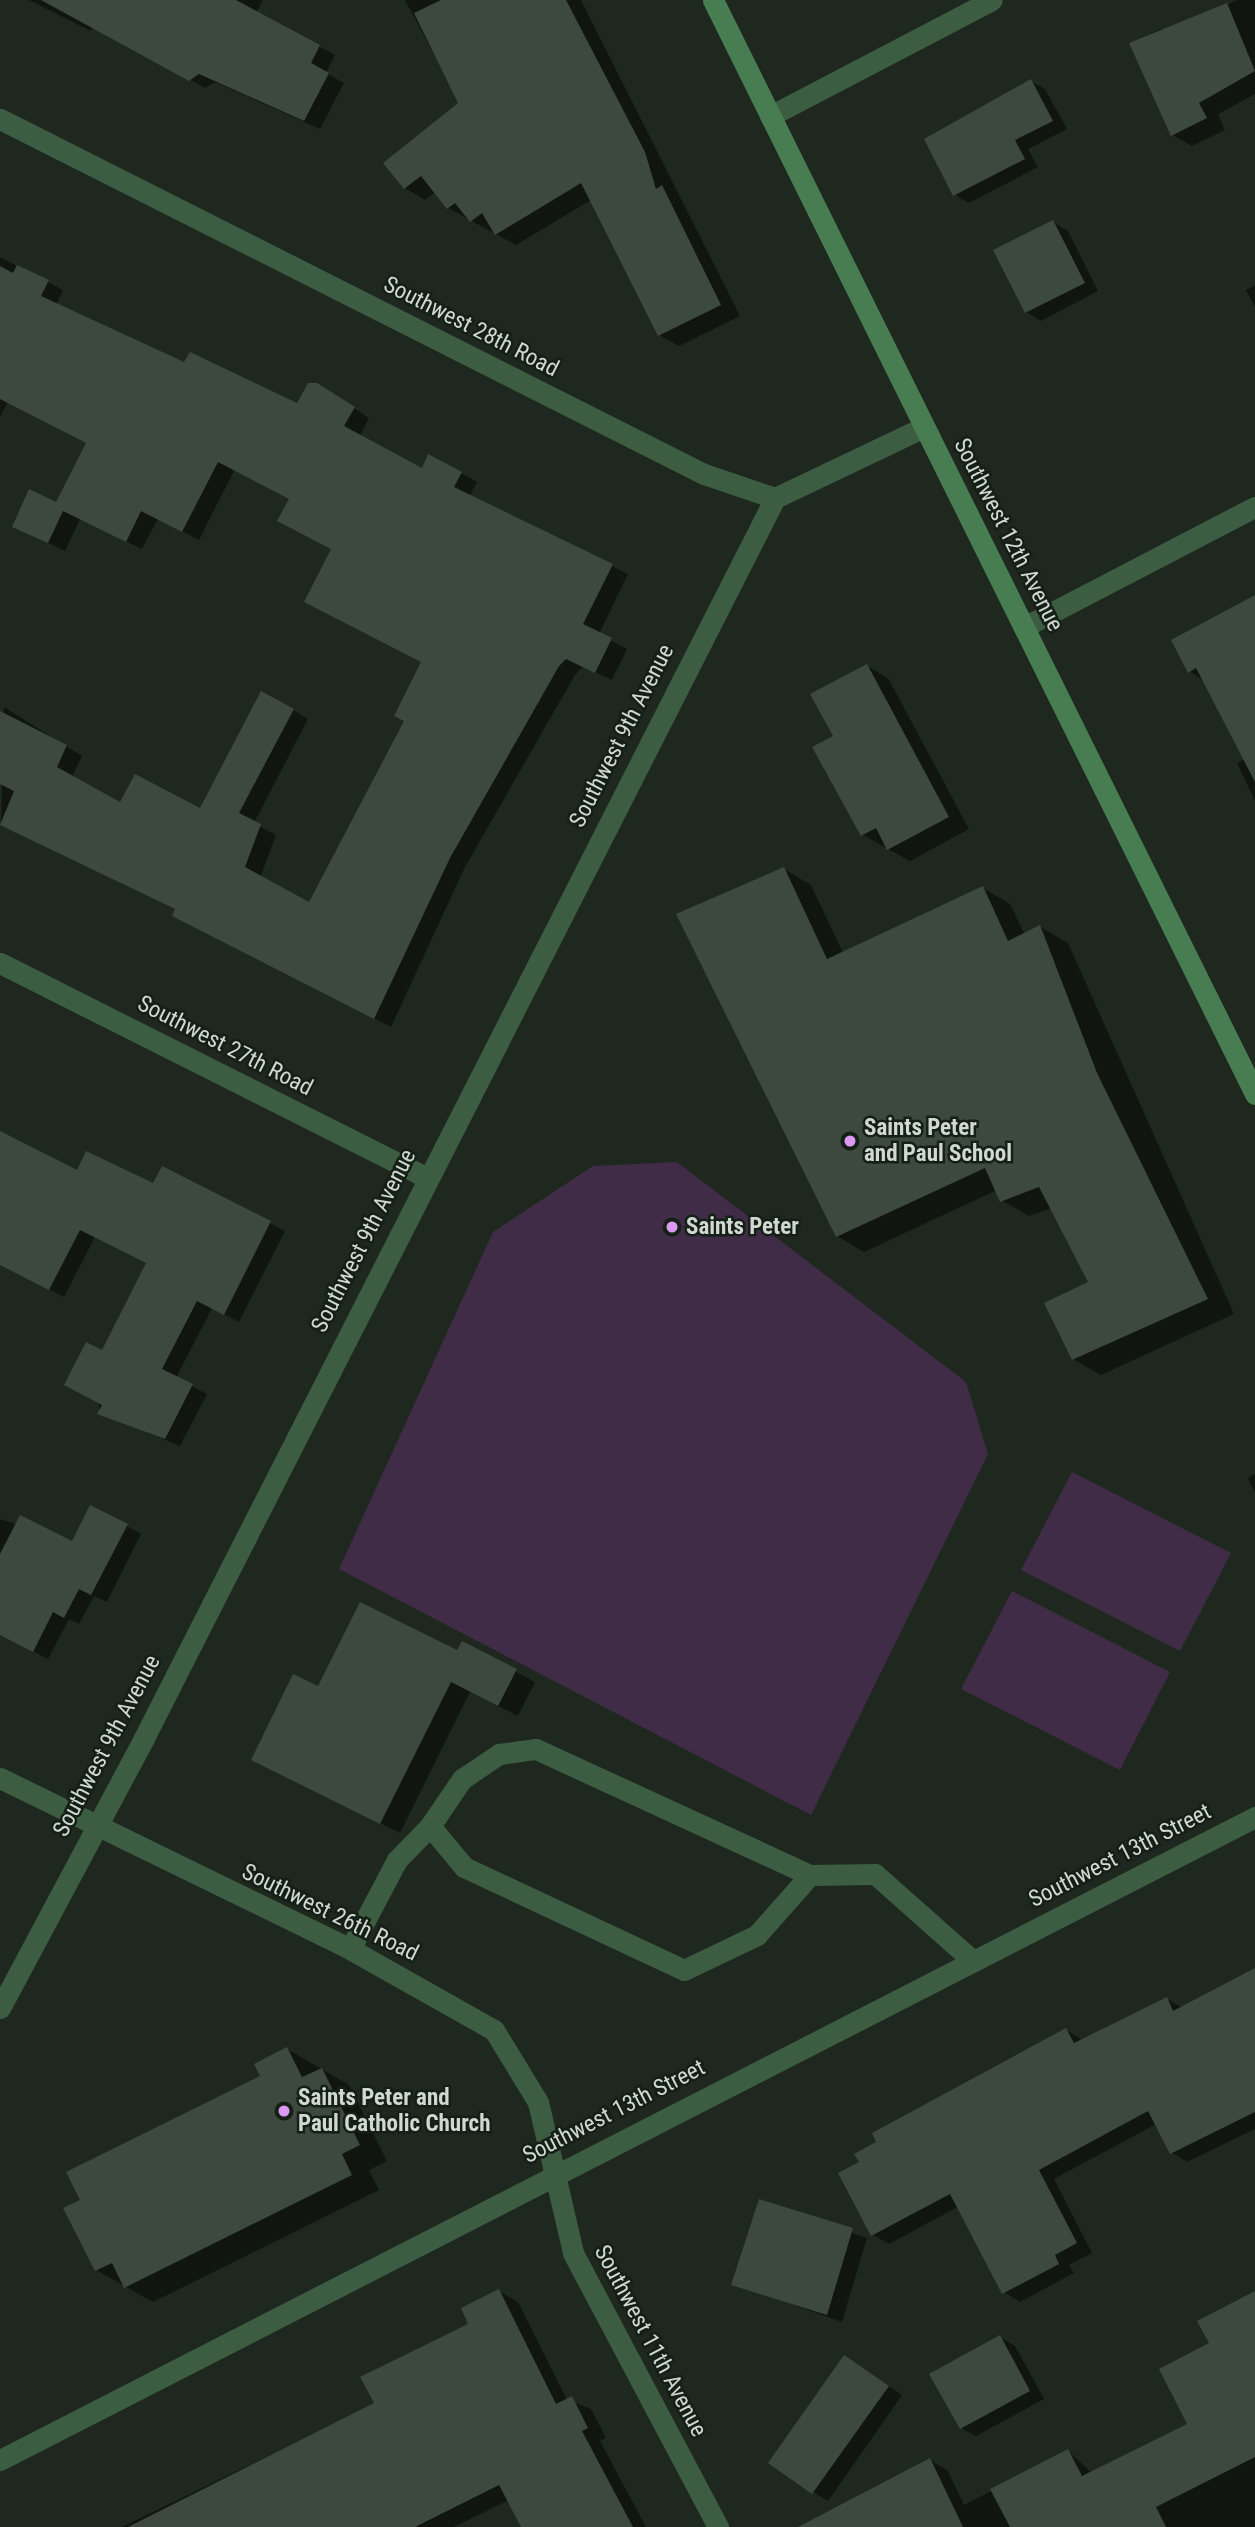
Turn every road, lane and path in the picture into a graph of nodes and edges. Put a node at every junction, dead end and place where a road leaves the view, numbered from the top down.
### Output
1 (713, 0) edge
2 (992, 0) edge
3 (770, 116) junction
4 (0, 119) edge
5 (924, 427) junction
6 (775, 498) junction
7 (1255, 507) edge
8 (1024, 627) junction
9 (0, 963) edge
10 (1255, 1094) edge
11 (425, 1177) junction
12 (0, 1777) edge
13 (1255, 1817) edge
14 (95, 1826) junction
15 (430, 1826) junction
16 (810, 1875) junction
17 (350, 1949) junction
18 (974, 1961) junction
19 (0, 2008) edge
20 (550, 2173) junction
21 (0, 2460) edge
22 (718, 2527) edge

1 - 3 main road, Southwest 12th Avenue
2 - 3 street
3 - 5 main road, Southwest 12th Avenue
4 - 6 street, Southwest 28th Road
5 - 6 street
5 - 8 main road, Southwest 12th Avenue
6 - 11 street, Southwest 9th Avenue
7 - 8 street
8 - 10 main road, Southwest 12th Avenue
9 - 11 street, Southwest 27th Road
11 - 14 street, Southwest 9th Avenue
12 - 14 street, Southwest 26th Road
13 - 18 street, Southwest 13th Street
14 - 17 street, Southwest 26th Road
14 - 19 street, Southwest 9th Avenue
15 - 16 street
15 - 16 street
15 - 17 street
16 - 18 street
17 - 20 street, Southwest 26th Road
18 - 20 street, Southwest 13th Street
20 - 21 street, Southwest 13th Street
20 - 22 street, Southwest 11th Avenue

